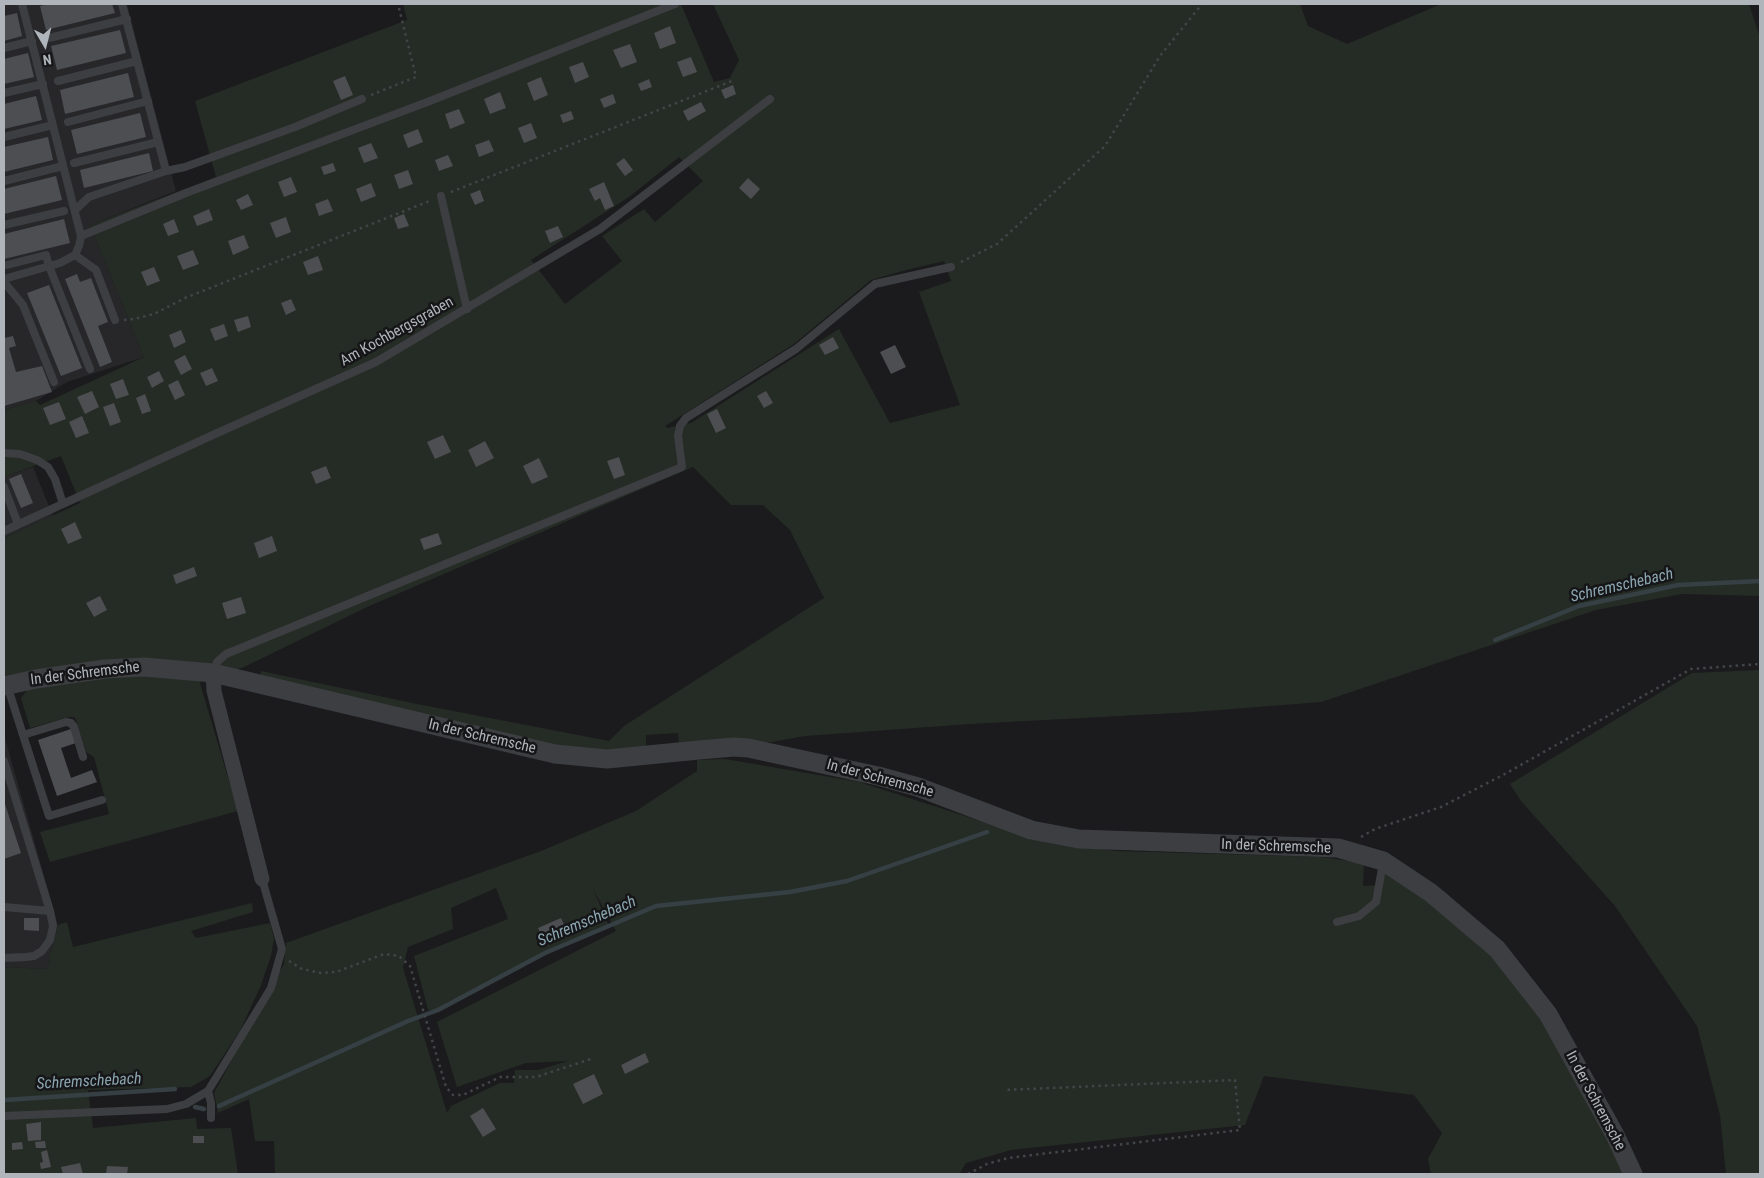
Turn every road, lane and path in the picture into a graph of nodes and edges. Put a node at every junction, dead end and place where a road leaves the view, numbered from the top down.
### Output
1 (22, 4) edge
2 (122, 4) edge
3 (398, 4) edge
4 (675, 4) edge
5 (1202, 4) edge
6 (126, 19) junction
7 (49, 38) dead end
8 (32, 42) junction
9 (4, 48) edge
10 (137, 61) junction
11 (58, 81) dead end
12 (732, 81) dead end
13 (43, 84) junction
14 (4, 93) edge
15 (362, 99) joint
16 (770, 99) dead end
17 (148, 101) junction
18 (68, 122) dead end
19 (53, 125) junction
20 (4, 137) edge
21 (158, 142) junction
22 (74, 163) dead end
23 (63, 166) junction
24 (166, 171) junction
25 (4, 181) edge
26 (441, 196) junction
27 (75, 210) junction
28 (64, 211) dead end
29 (4, 225) edge
30 (81, 236) junction
31 (75, 254) junction
32 (7, 265) dead end
33 (49, 266) junction
34 (951, 267) joint
35 (4, 280) edge
36 (467, 309) junction
37 (115, 320) joint
38 (90, 369) dead end
39 (54, 382) dead end
40 (4, 453) edge
41 (4, 487) edge
42 (63, 504) junction
43 (18, 524) junction
44 (4, 531) edge
45 (1760, 664) edge
46 (212, 673) junction
47 (6, 685) edge
48 (24, 735) junction
49 (84, 757) dead end
50 (4, 761) edge
51 (102, 800) dead end
52 (1360, 837) dead end
53 (1383, 861) junction
54 (262, 879) joint
55 (4, 907) edge
56 (50, 911) junction
57 (1337, 922) dead end
58 (282, 949) junction
59 (4, 958) edge
60 (594, 1058) dead end
61 (1005, 1090) dead end
62 (208, 1092) junction
63 (4, 1116) edge
64 (211, 1118) dead end
65 (968, 1174) edge
66 (1633, 1174) edge

1 - 8 lane
2 - 6 lane
3 - 15 path
4 - 30 lane
5 - 34 path
6 - 7 lane
6 - 10 lane
8 - 9 lane
8 - 13 lane
10 - 11 lane
10 - 17 lane
12 - 26 path
13 - 14 lane
13 - 19 lane
15 - 24 lane
16 - 36 lane, Am Kochbergsgraben
17 - 18 lane
17 - 21 lane
19 - 20 lane
19 - 23 lane
21 - 22 lane
21 - 24 lane
23 - 25 lane
23 - 27 lane
24 - 27 lane
26 - 36 lane
26 - 37 path
27 - 30 lane
28 - 29 lane
30 - 31 lane
31 - 33 lane
31 - 37 lane
32 - 33 lane
33 - 35 lane
33 - 38 lane
34 - 46 lane
35 - 39 lane
36 - 42 lane, Am Kochbergsgraben
40 - 42 lane
41 - 43 lane
42 - 43 lane, Am Kochbergsgraben
43 - 44 lane, Am Kochbergsgraben
45 - 52 path
46 - 47 street, In der Schremsche
46 - 53 street, In der Schremsche
46 - 54 street
47 - 48 lane
48 - 49 lane
48 - 51 lane
50 - 56 lane
53 - 57 lane
53 - 66 street, In der Schremsche
54 - 58 lane
55 - 56 lane
56 - 59 lane
58 - 60 path
58 - 62 lane
61 - 65 path
62 - 63 lane
62 - 64 lane

